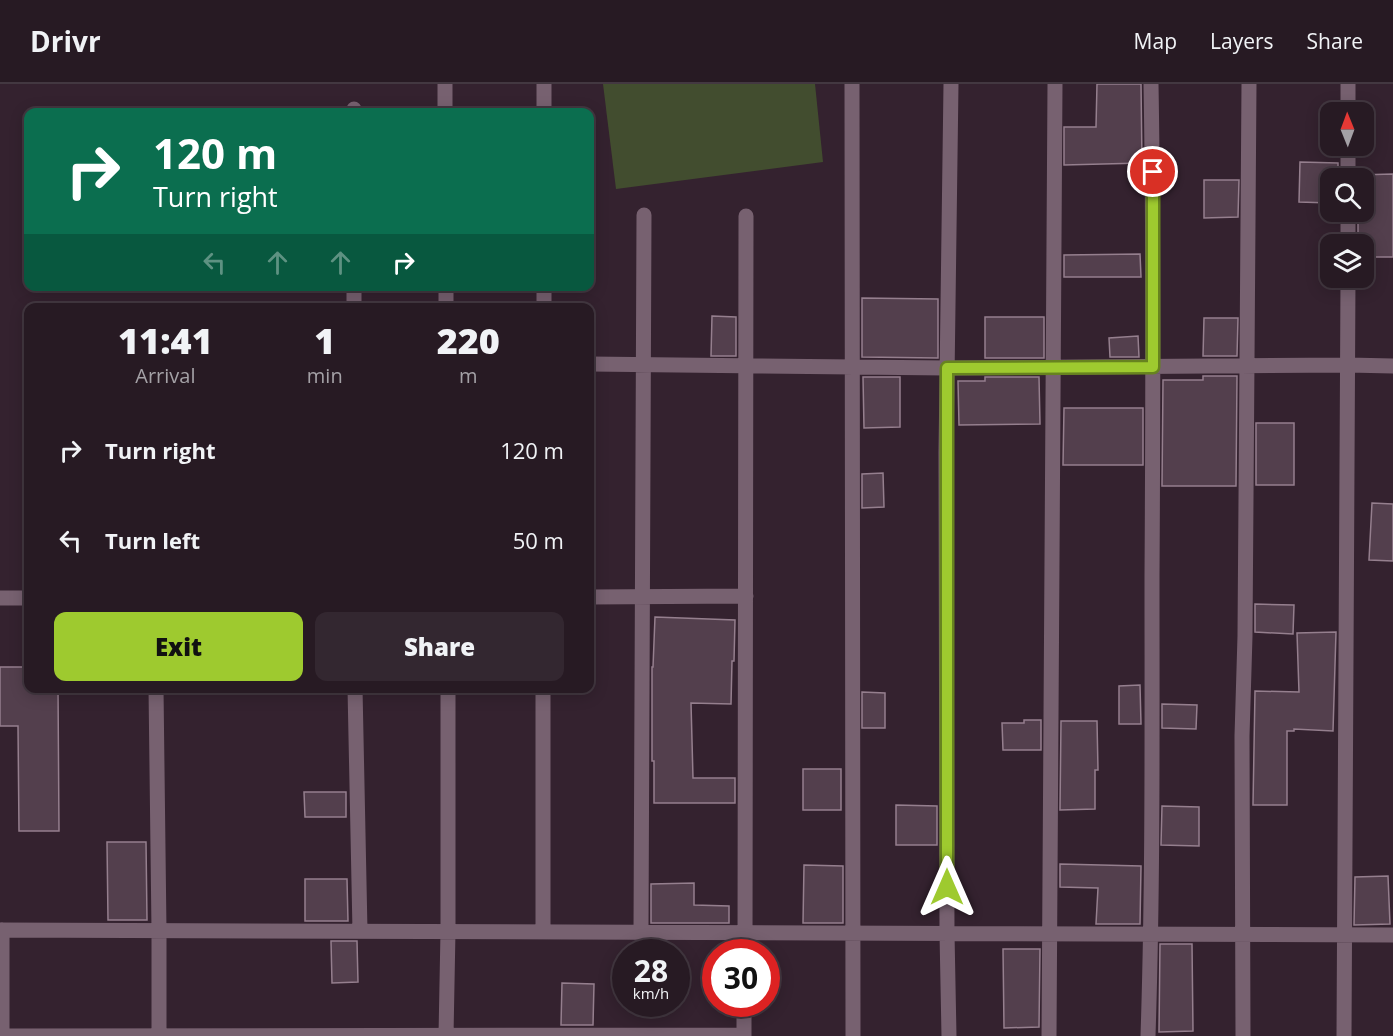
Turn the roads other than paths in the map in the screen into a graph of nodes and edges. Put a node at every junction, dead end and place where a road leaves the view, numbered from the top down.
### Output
1 (445, 84) edge
2 (544, 84) edge
3 (852, 84) edge
4 (951, 84) edge
5 (1055, 84) edge
6 (1151, 84) edge
7 (1249, 84) edge
8 (1348, 84) edge
9 (1348, 102) edge
10 (445, 108) edge
11 (544, 108) edge
12 (644, 215) dead end
13 (747, 216) dead end
14 (1348, 288) edge
15 (594, 364) edge
16 (643, 364) junction
17 (746, 365) junction
18 (1348, 365) junction
19 (1246, 366) junction
20 (1393, 366) edge
21 (853, 367) junction
22 (1153, 367) junction
23 (947, 368) junction
24 (1053, 368) junction
25 (642, 596) junction
26 (746, 596) junction
27 (594, 597) edge
28 (0, 598) edge
29 (24, 598) edge
30 (156, 693) edge
31 (355, 693) edge
32 (448, 693) edge
33 (543, 693) edge
34 (1, 930) edge
35 (159, 930) junction
36 (360, 931) junction
37 (448, 931) junction
38 (543, 932) junction
39 (641, 932) junction
40 (745, 932) junction
41 (853, 933) junction
42 (947, 933) junction
43 (1049, 934) junction
44 (1151, 934) junction
45 (1242, 934) junction
46 (1346, 934) junction
47 (1393, 935) edge
48 (745, 939) edge
49 (744, 1017) edge
50 (2, 1036) edge
51 (159, 1036) edge
52 (446, 1036) edge
53 (744, 1036) edge
54 (853, 1036) edge
55 (949, 1036) edge
56 (1049, 1036) edge
57 (1149, 1036) edge
58 (1243, 1036) edge
59 (1344, 1036) edge

1 - 10 street
2 - 11 street
3 - 21 street
4 - 23 street
5 - 24 street
6 - 22 street
7 - 19 street
8 - 9 street
12 - 16 street
13 - 17 street
14 - 18 street
15 - 16 street
16 - 17 street
16 - 25 street
17 - 21 street
17 - 26 street
18 - 19 street
18 - 20 street
18 - 46 street
19 - 22 street
19 - 45 street
21 - 23 street
21 - 41 street
22 - 24 street
22 - 44 street
23 - 24 street
23 - 42 street
24 - 43 street
25 - 26 street
25 - 27 street
25 - 39 street
26 - 40 street
28 - 29 street
30 - 35 street
31 - 36 street
32 - 37 street
33 - 38 street
34 - 35 street
34 - 50 street
35 - 36 street
35 - 51 street
36 - 37 street
37 - 38 street
37 - 52 street
38 - 39 street
39 - 40 street
40 - 41 street
40 - 48 street
41 - 42 street
41 - 54 street
42 - 43 street
42 - 55 street
43 - 44 street
43 - 56 street
44 - 45 street
44 - 57 street
45 - 46 street
45 - 58 street
46 - 47 street
46 - 59 street
49 - 53 street
50 - 51 street
51 - 52 street
52 - 53 street

